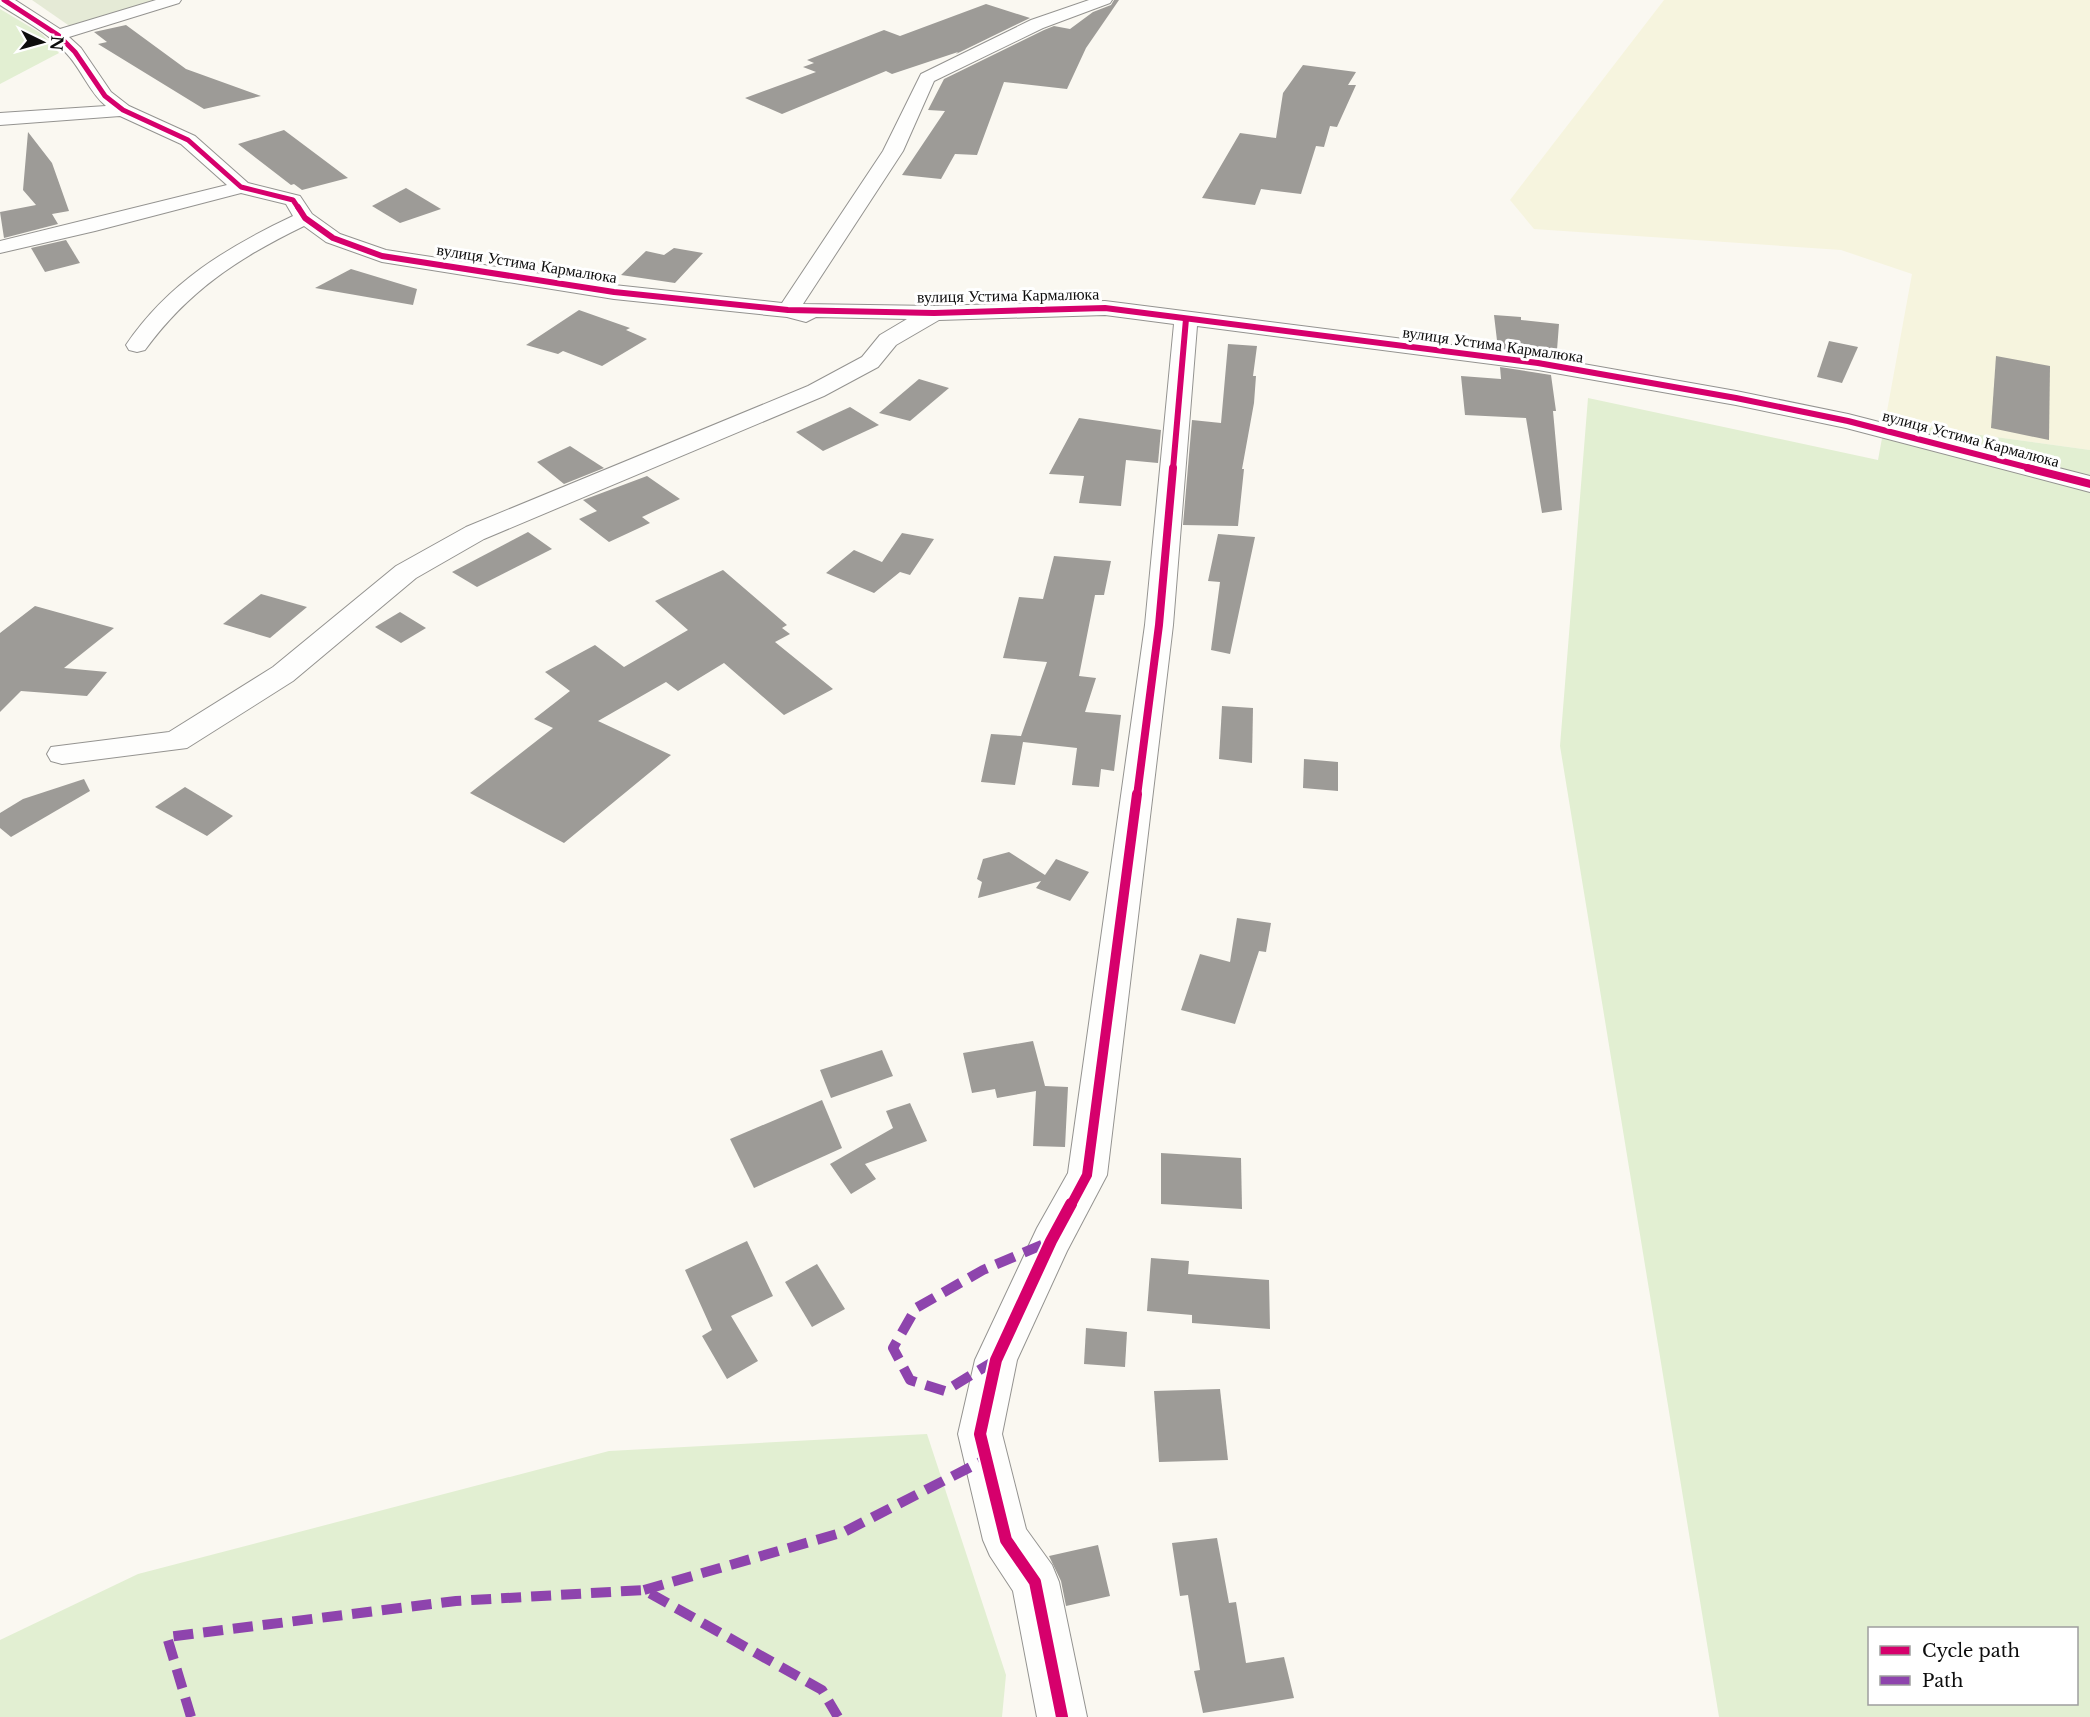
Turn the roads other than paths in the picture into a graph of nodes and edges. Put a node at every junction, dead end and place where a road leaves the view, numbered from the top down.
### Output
1 (4, 0) edge
2 (173, 0) edge
3 (1104, 0) edge
4 (58, 35) junction
5 (123, 110) junction
6 (0, 119) edge
7 (241, 187) junction
8 (305, 218) junction
9 (0, 247) edge
10 (788, 310) junction
11 (934, 313) junction
12 (1186, 319) junction
13 (870, 334) junction
14 (137, 345) dead end
15 (2090, 484) edge
16 (62, 754) dead end
17 (1062, 1717) edge

1 - 4 street, вулиця Устима Кармалюка
2 - 4 street
3 - 10 street
4 - 5 street, вулиця Устима Кармалюка
5 - 6 street
5 - 7 street, вулиця Устима Кармалюка
7 - 8 street, вулиця Устима Кармалюка
7 - 9 street
8 - 10 street, вулиця Устима Кармалюка
8 - 14 street
10 - 11 street, вулиця Устима Кармалюка
10 - 13 street
11 - 12 street, вулиця Устима Кармалюка
11 - 13 street
12 - 15 street, вулиця Устима Кармалюка
12 - 17 street
13 - 16 street

